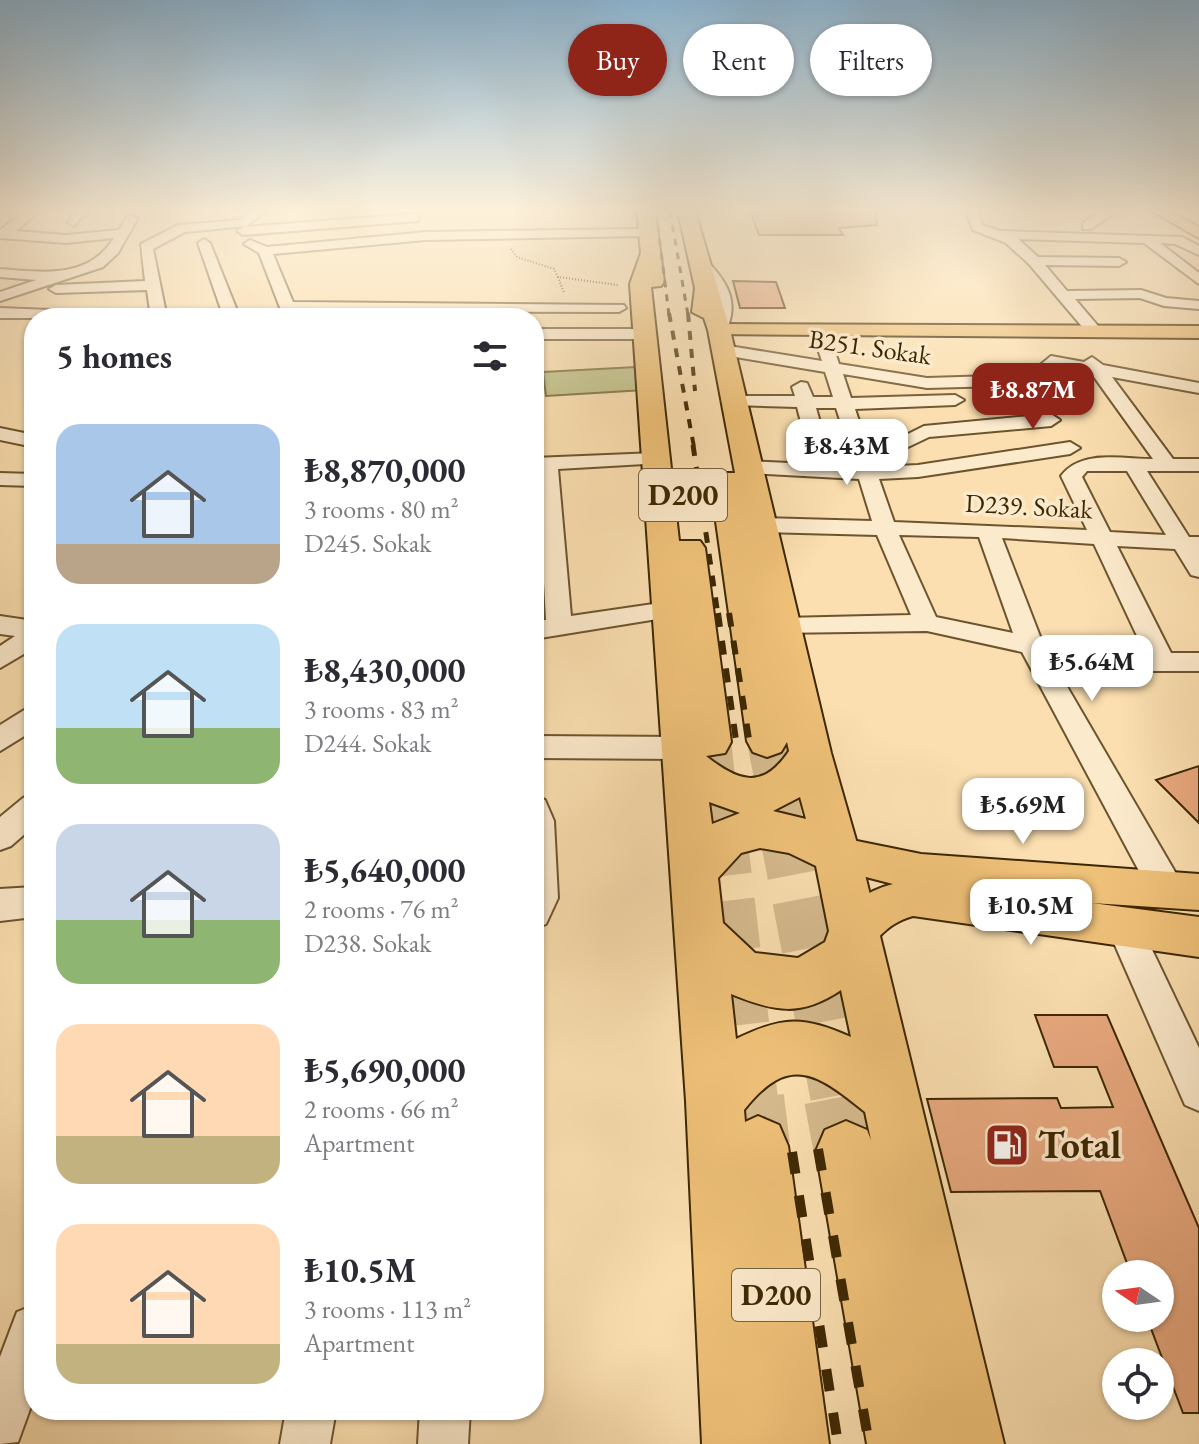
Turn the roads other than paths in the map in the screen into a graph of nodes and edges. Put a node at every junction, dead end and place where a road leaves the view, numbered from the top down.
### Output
1 (58, 278) edge
2 (87, 278) edge
3 (151, 278) edge
4 (232, 278) edge
5 (276, 278) edge
6 (640, 278) edge
7 (645, 278) edge
8 (701, 278) edge
9 (702, 278) edge
10 (1049, 278) edge
11 (1132, 278) edge
12 (1136, 283) junction
13 (152, 285) junction
14 (23, 289) junction
15 (89, 289) junction
16 (1063, 295) junction
17 (3, 296) edge
18 (1164, 302) junction
19 (1199, 305) edge
20 (157, 308) edge
21 (232, 308) edge
22 (288, 308) edge
23 (1077, 310) junction
24 (0, 313) edge
25 (24, 314) edge
26 (544, 319) edge
27 (632, 321) junction
28 (1199, 330) edge
29 (820, 331) junction
30 (1073, 332) junction
31 (544, 333) edge
32 (1096, 333) junction
33 (721, 340) junction
34 (1084, 349) junction
35 (794, 363) junction
36 (833, 370) junction
37 (1097, 370) junction
38 (1199, 370) edge
39 (1178, 384) junction
40 (1033, 387) junction
41 (1199, 388) edge
42 (961, 399) junction
43 (732, 400) junction
44 (805, 402) junction
45 (844, 403) junction
46 (1199, 407) edge
47 (1051, 420) junction
48 (987, 426) junction
49 (0, 434) edge
50 (24, 439) edge
51 (857, 445) junction
52 (1015, 456) junction
53 (1076, 457) junction
54 (655, 459) junction
55 (544, 463) edge
56 (1167, 464) junction
57 (1133, 465) junction
58 (1198, 466) edge
59 (748, 467) junction
60 (824, 471) junction
61 (1032, 471) dead end
62 (866, 473) junction
63 (24, 477) edge
64 (0, 479) edge
65 (761, 525) junction
66 (885, 528) junction
67 (988, 531) junction
68 (1101, 537) junction
69 (1191, 543) edge
70 (544, 562) edge
71 (1199, 570) edge
72 (667, 610) junction
73 (927, 623) junction
74 (0, 625) edge
75 (784, 627) junction
76 (546, 628) edge
77 (24, 630) edge
78 (24, 640) edge
79 (1031, 646) junction
80 (0, 659) edge
81 (1163, 662) junction
82 (1199, 662) edge
83 (24, 722) edge
84 (0, 740) edge
85 (767, 741) tunnel mouth
86 (544, 747) edge
87 (691, 750) junction
88 (810, 753) junction
89 (24, 816) edge
90 (0, 836) edge
91 (837, 854) junction
92 (695, 872) junction
93 (1182, 890) edge
94 (24, 903) edge
95 (0, 905) edge
96 (1124, 927) junction
97 (698, 928) junction
98 (853, 934) junction
99 (1199, 937) edge
100 (1199, 1091) edge
101 (890, 1095) junction
102 (715, 1101) junction
103 (758, 1146) tunnel mouth
104 (846, 1151) tunnel mouth
105 (24, 1357) edge
106 (309, 1420) edge
107 (444, 1420) edge
108 (0, 1424) edge
109 (305, 1444) edge
110 (443, 1444) edge
111 (738, 1444) edge
112 (793, 1444) edge
113 (903, 1444) edge
114 (968, 1444) edge

1 - 14 street
2 - 15 street
3 - 13 street
4 - 21 street
5 - 22 street
6 - 27 highway
7 - 87 highway, D200
8 - 85 highway, D200
9 - 33 highway
10 - 16 street
11 - 12 street
12 - 16 street
12 - 18 street
13 - 15 street
13 - 20 street
14 - 15 street
14 - 17 street
16 - 23 street
18 - 19 street
18 - 23 street
18 - 28 street
23 - 32 street
24 - 25 street
26 - 27 street
27 - 31 street
27 - 54 highway
28 - 32 main road
29 - 30 main road
29 - 33 main road
29 - 36 street
30 - 32 main road
30 - 34 street
33 - 35 street, B251. Sokak
33 - 43 highway
34 - 37 street
34 - 38 street
35 - 36 street, B251. Sokak
35 - 44 street
36 - 40 street, B251. Sokak
36 - 45 street
37 - 39 street
37 - 40 street
37 - 56 street
39 - 41 street
39 - 46 street
40 - 42 street
40 - 47 street
42 - 45 street
42 - 48 street
43 - 44 street
43 - 59 highway
44 - 45 street
44 - 60 street
45 - 51 street
47 - 48 street
47 - 53 street
48 - 51 street
48 - 52 street
49 - 50 street
51 - 62 street
52 - 53 street
52 - 61 street
52 - 62 street
53 - 57 street
53 - 68 street
54 - 55 street
54 - 72 highway
56 - 57 street
56 - 58 street
57 - 69 street
59 - 60 street
59 - 65 highway
60 - 62 street
62 - 66 street
63 - 64 street
65 - 66 street, D239. Sokak
65 - 75 highway
66 - 67 street, D239. Sokak
66 - 73 street
67 - 68 street, D239. Sokak
67 - 79 street
68 - 69 street, D239. Sokak
68 - 81 street
69 - 71 street
70 - 76 street
72 - 76 street
72 - 87 highway
73 - 75 street
73 - 79 street
74 - 77 street
75 - 88 highway
78 - 80 street
79 - 81 street
79 - 93 street
81 - 82 street
83 - 84 street
86 - 87 street
87 - 88 highway
87 - 92 highway
88 - 91 highway
89 - 90 street
91 - 92 highway
91 - 93 main road
91 - 98 highway
92 - 97 highway
94 - 95 street
96 - 98 main road
96 - 99 main road
96 - 100 street
97 - 98 highway
97 - 102 highway
98 - 101 highway
101 - 102 highway
101 - 114 highway
102 - 111 highway
103 - 112 highway, D200
104 - 113 highway
105 - 108 street
106 - 109 street
107 - 110 street

